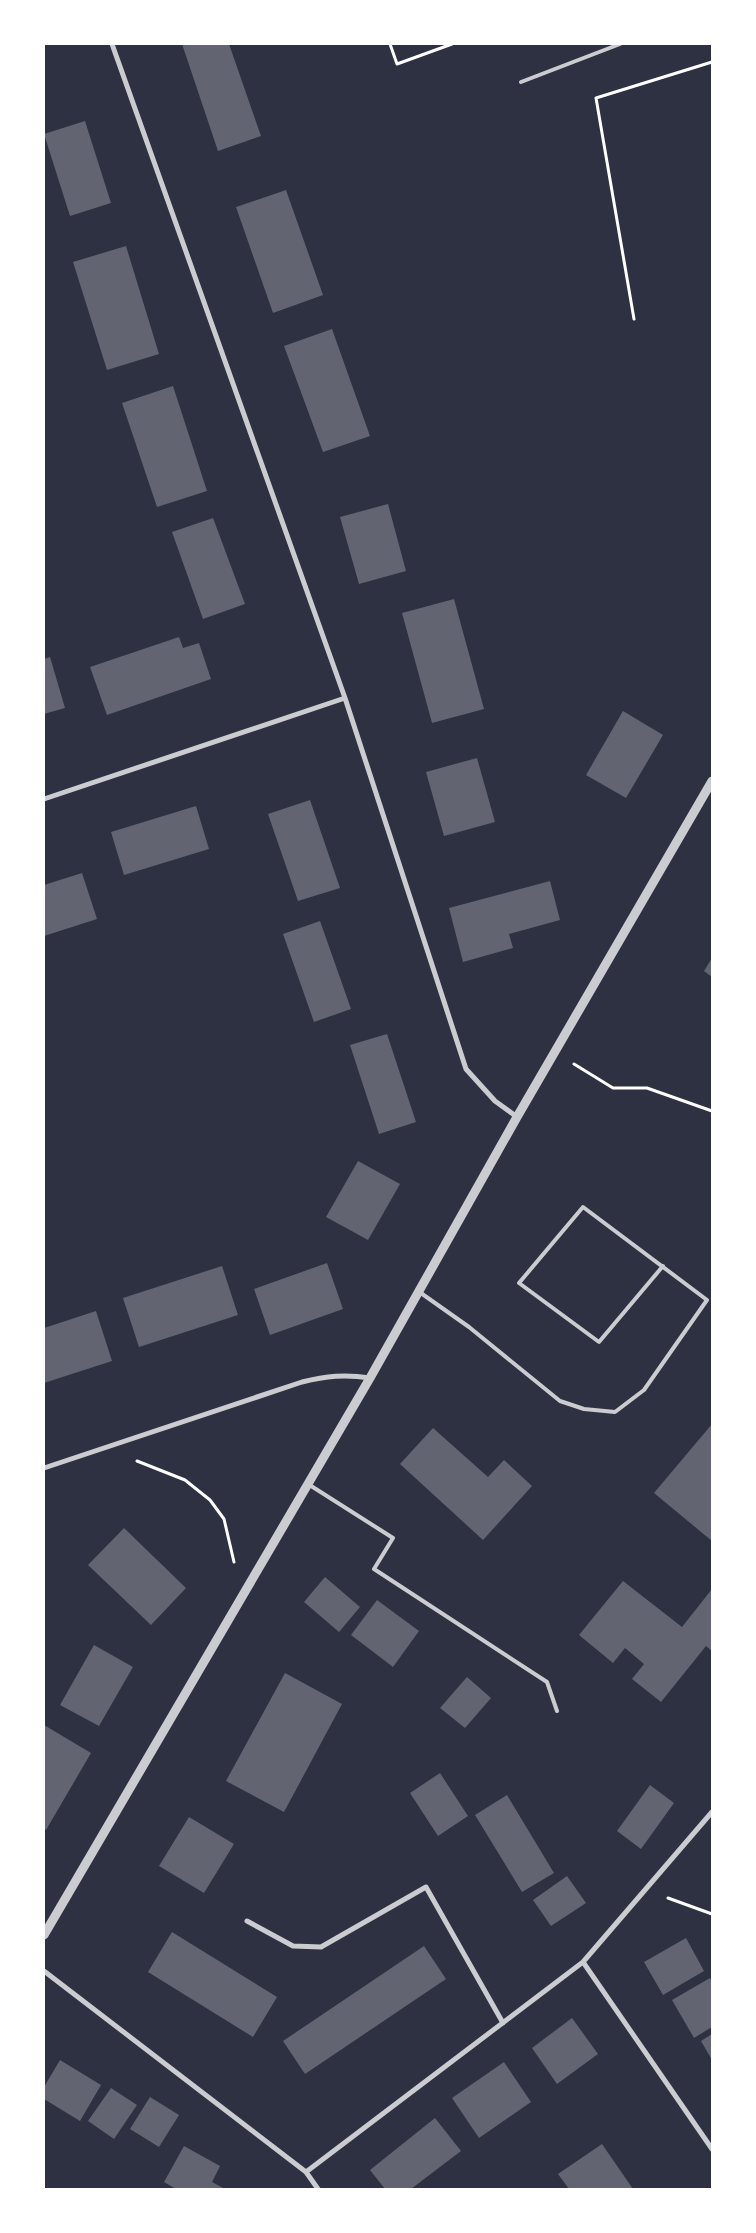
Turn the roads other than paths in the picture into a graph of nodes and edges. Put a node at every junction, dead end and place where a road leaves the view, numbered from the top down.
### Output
1 (112, 44) edge
2 (620, 44) edge
3 (521, 82) dead end
4 (345, 698) junction
5 (712, 780) edge
6 (44, 799) edge
7 (517, 1117) junction
8 (662, 1266) junction
9 (418, 1291) junction
10 (370, 1378) junction
11 (44, 1468) edge
12 (308, 1484) junction
13 (557, 1711) dead end
14 (712, 1812) edge
15 (248, 1921) dead end
16 (44, 1935) edge
17 (583, 1962) junction
18 (44, 1971) edge
19 (503, 2023) junction
20 (712, 2149) edge
21 (306, 2172) junction
22 (318, 2189) edge

1 - 4 street
2 - 3 lane
4 - 6 street
4 - 7 street
5 - 7 street
7 - 9 street
8 - 8 lane
8 - 9 lane
9 - 10 street
10 - 11 street
10 - 12 street
12 - 13 lane
12 - 16 street
14 - 17 street
15 - 19 street
17 - 19 street
17 - 20 street
18 - 21 street
19 - 21 street
21 - 22 street

